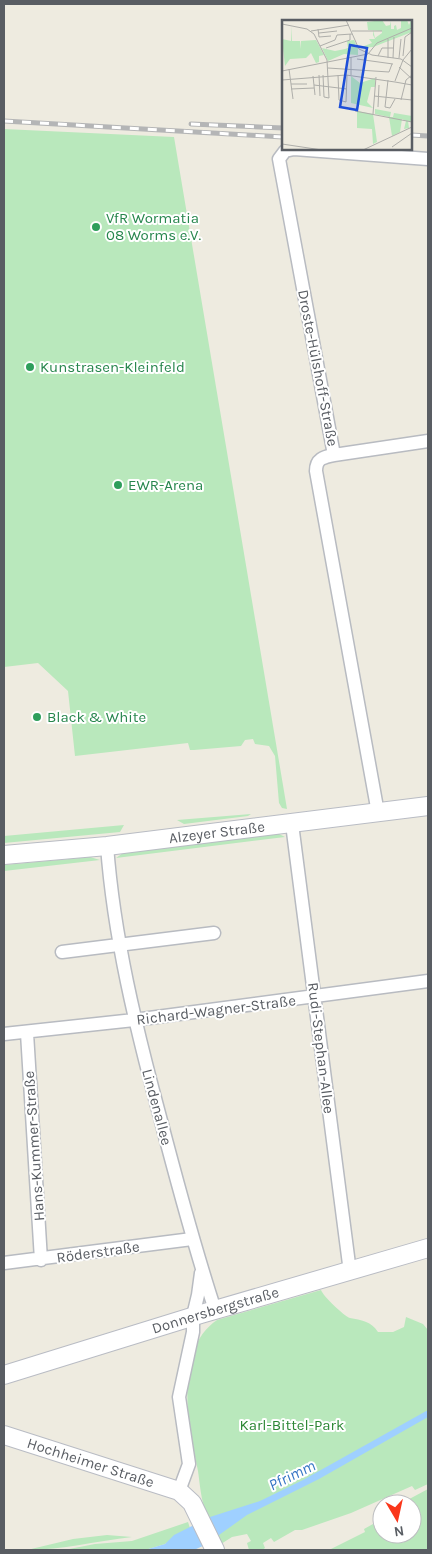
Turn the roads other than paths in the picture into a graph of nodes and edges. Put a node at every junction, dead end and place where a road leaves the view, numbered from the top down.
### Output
1 (290, 150) edge
2 (308, 150) edge
3 (428, 158) edge
4 (428, 441) edge
5 (334, 455) junction
6 (428, 806) edge
7 (378, 813) junction
8 (292, 824) junction
9 (107, 846) junction
10 (4, 855) edge
11 (214, 932) dead end
12 (120, 945) junction
13 (62, 952) dead end
14 (428, 981) edge
15 (314, 997) junction
16 (134, 1020) junction
17 (27, 1033) junction
18 (4, 1034) edge
19 (192, 1239) junction
20 (428, 1248) edge
21 (41, 1260) junction
22 (4, 1263) edge
23 (201, 1267) junction
24 (350, 1272) junction
25 (215, 1310) junction
26 (192, 1316) junction
27 (4, 1375) edge
28 (4, 1434) edge
29 (179, 1491) junction
30 (211, 1548) edge

1 - 5 street, Droste-Hülshoff-Straße
2 - 3 street, Droste-Hülshoff-Straße
4 - 5 street
5 - 7 street, Droste-Hülshoff-Straße
6 - 7 street, Alzeyer Straße
7 - 8 street, Alzeyer Straße
8 - 9 street, Alzeyer Straße
8 - 15 street, Rudi-Stephan-Allee
9 - 10 street, Alzeyer Straße
9 - 12 street, Lindenallee
11 - 12 street
12 - 13 street
12 - 16 street, Lindenallee
14 - 15 street, Richard-Wagner-Straße
15 - 16 street, Richard-Wagner-Straße
15 - 24 street, Rudi-Stephan-Allee
16 - 17 street, Richard-Wagner-Straße
16 - 19 street, Lindenallee
17 - 18 street, Richard-Wagner-Straße
17 - 21 street, Hans-Kummer-Straße
19 - 21 street, Röderstraße
19 - 23 street, Lindenallee
20 - 24 street, Donnersbergstraße
21 - 22 street, Röderstraße
23 - 25 street, Lindenallee
23 - 26 street, Lindenallee
24 - 25 street, Donnersbergstraße
25 - 26 street, Donnersbergstraße
26 - 27 street, Donnersbergstraße
26 - 29 street, Lindenallee
28 - 29 street, Hochheimer Straße
29 - 30 street

